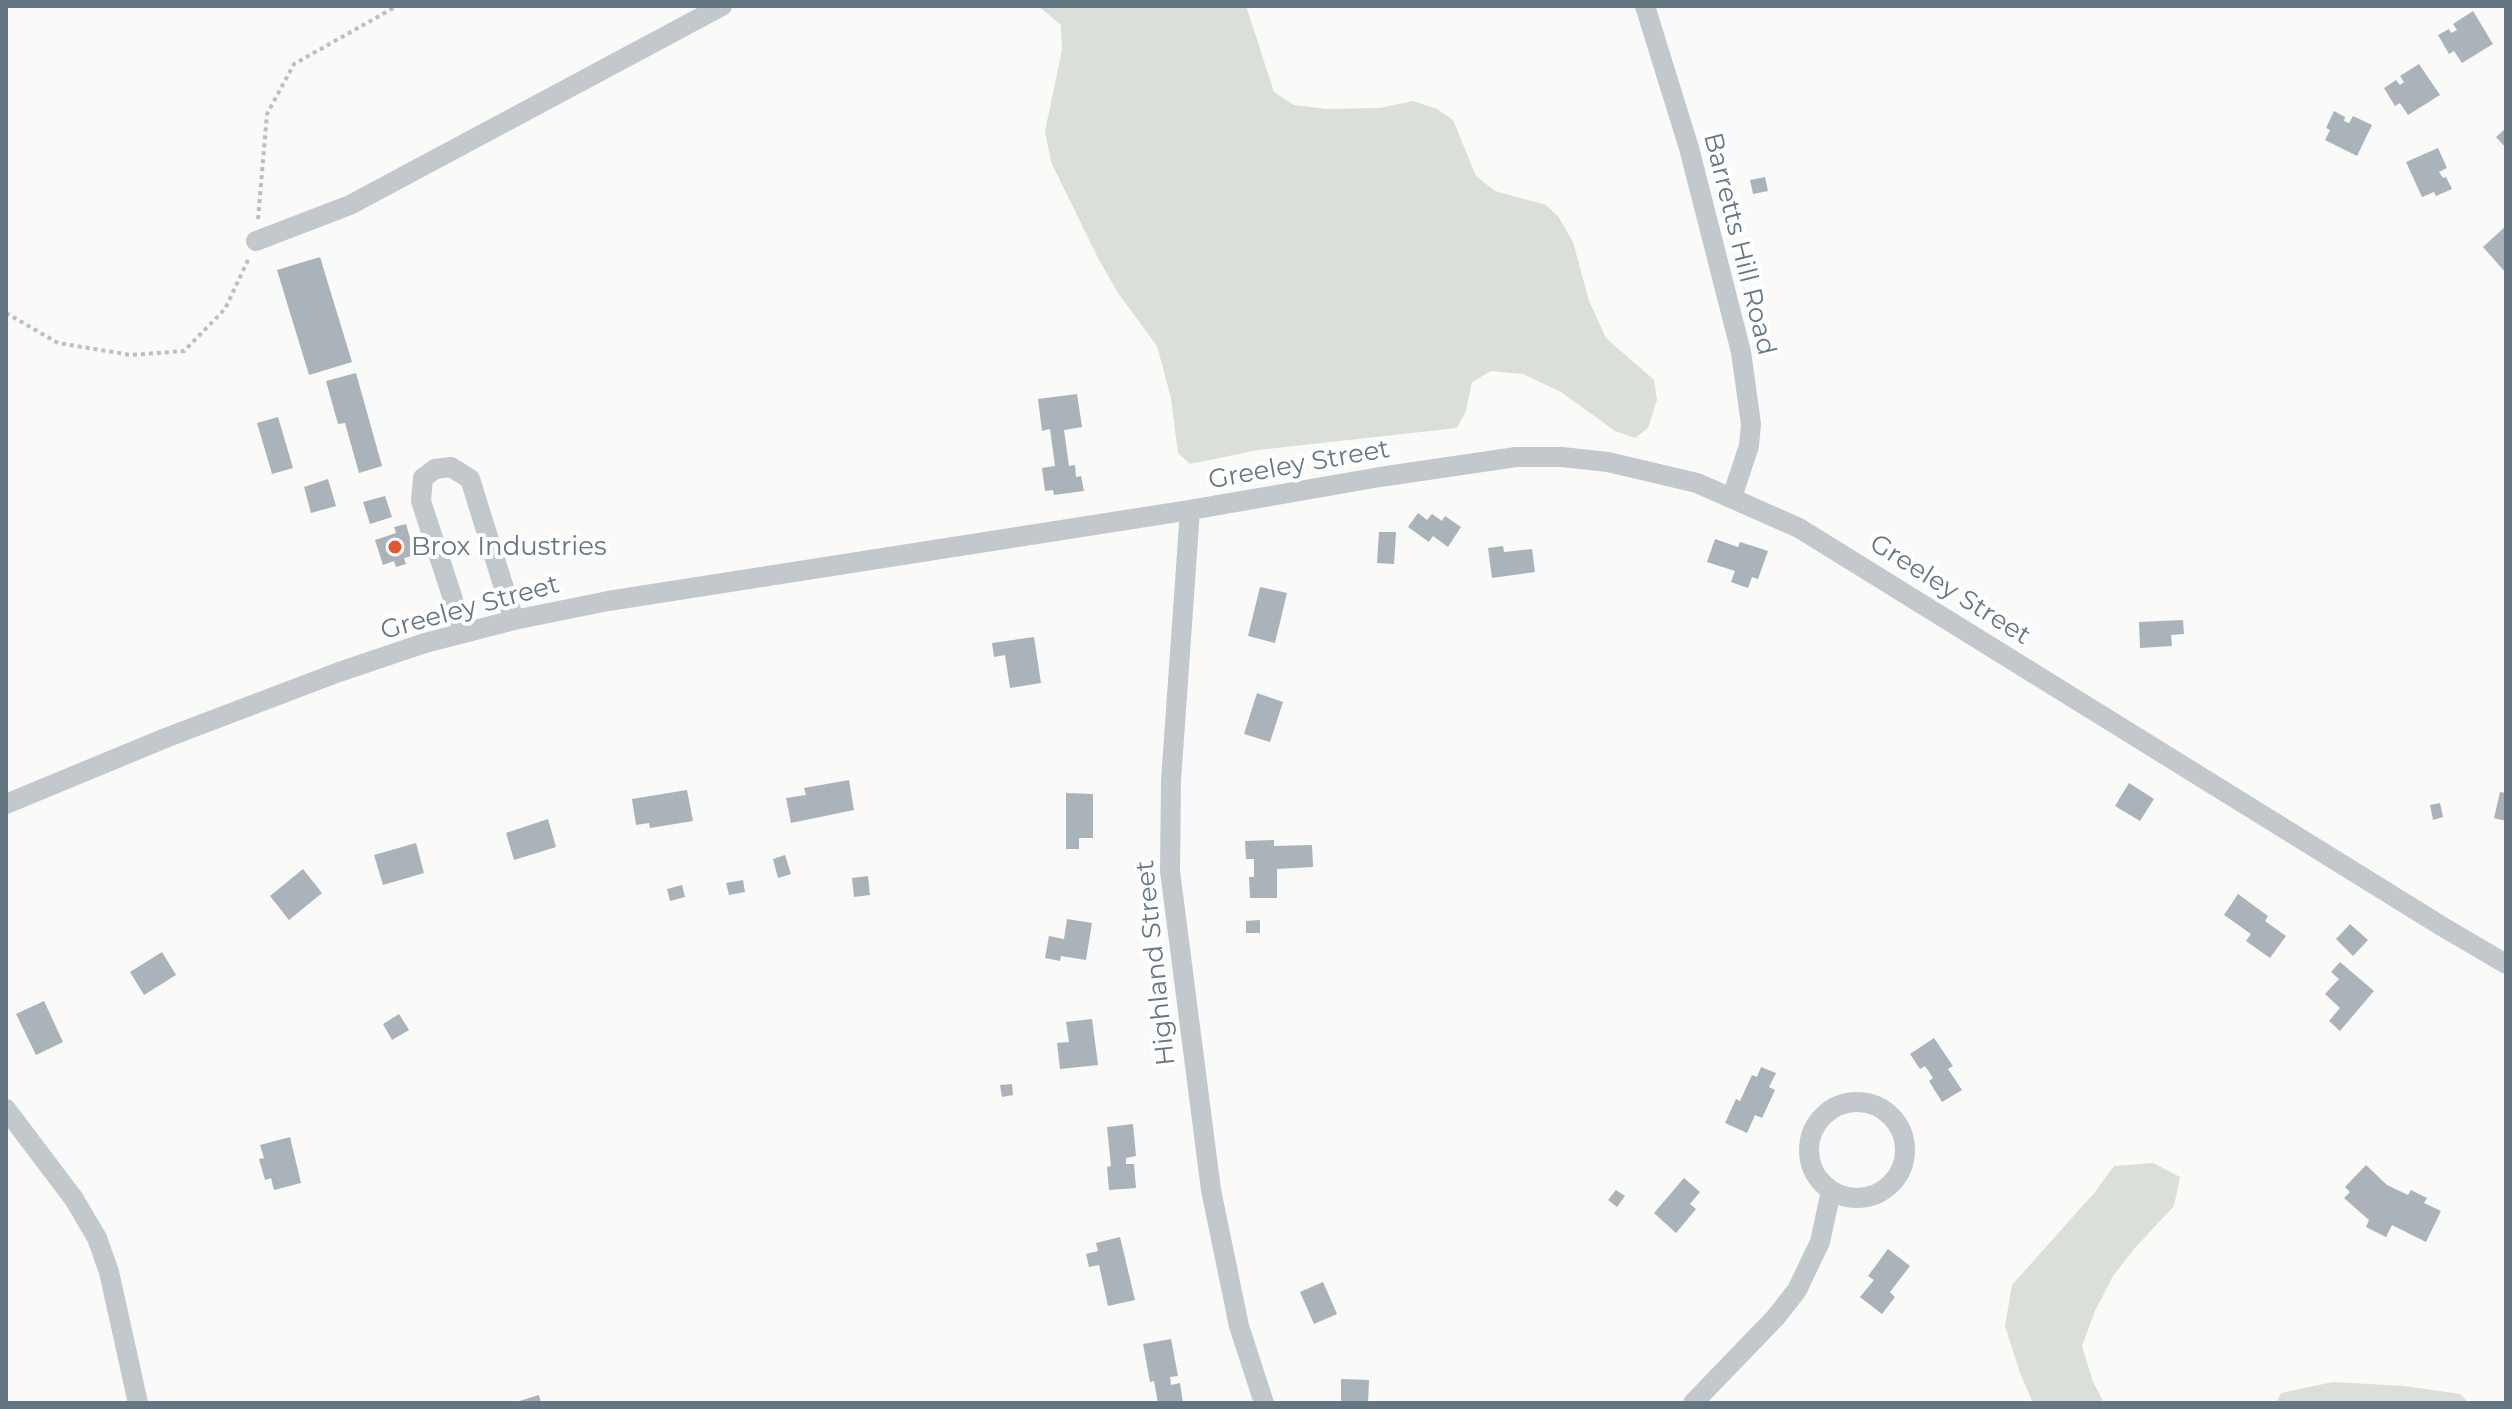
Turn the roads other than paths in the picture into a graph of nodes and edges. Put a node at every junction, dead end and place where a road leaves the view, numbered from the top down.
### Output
1 (722, 6) edge
2 (1645, 6) edge
3 (256, 241) road end
4 (1732, 497) junction
5 (1190, 510) junction
6 (514, 620) junction
7 (464, 633) junction
8 (6, 804) edge
9 (2506, 964) edge
10 (6, 1109) edge
11 (1831, 1191) junction
12 (138, 1403) edge
13 (1264, 1403) edge
14 (1693, 1403) edge

1 - 3 street
2 - 4 street, Barretts Hill Road
4 - 5 street, Greeley Street
4 - 9 street, Greeley Street
5 - 6 street, Greeley Street
5 - 13 street, Highland Street
6 - 7 street, Greeley Street
6 - 7 street
7 - 8 street, Greeley Street
10 - 12 street
11 - 11 street
11 - 14 street

